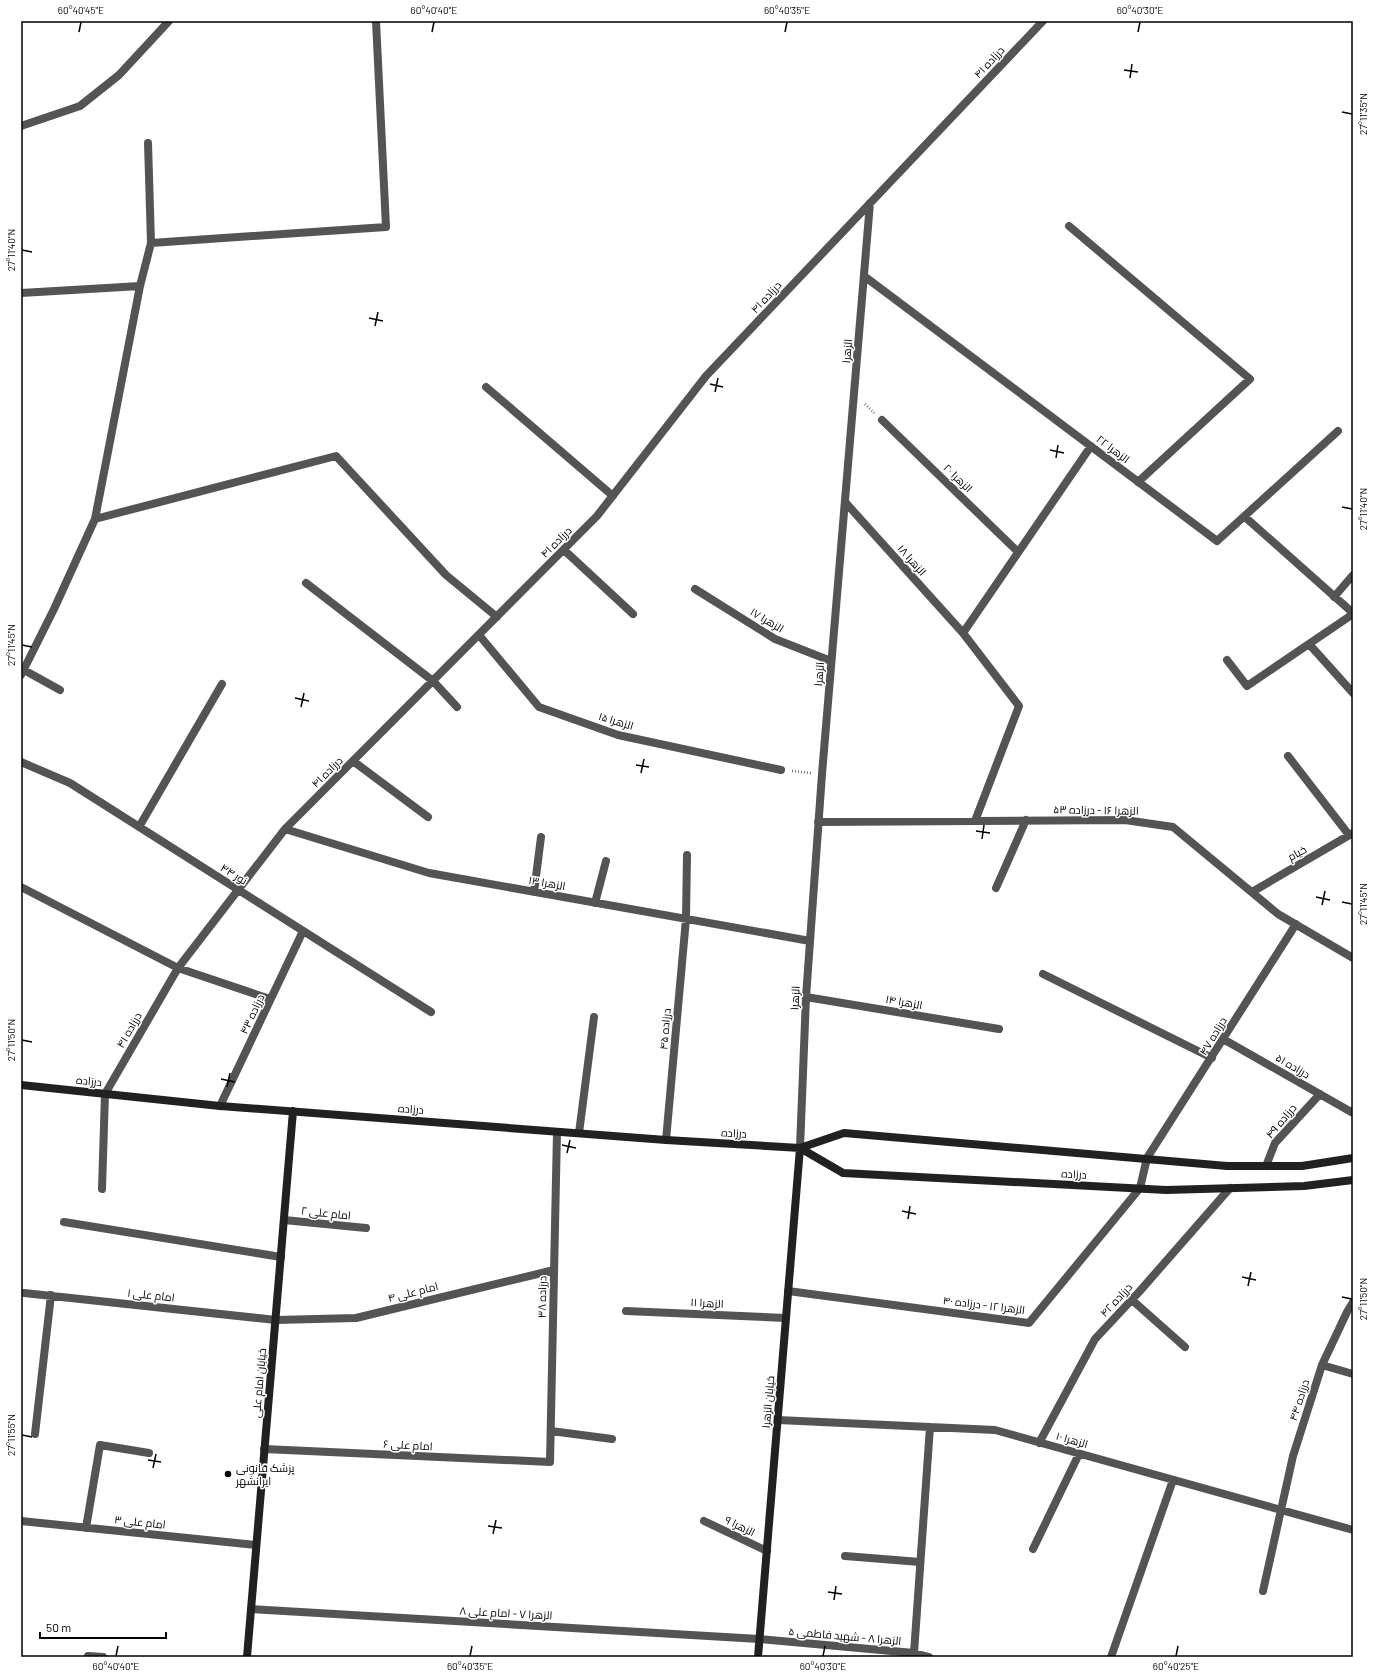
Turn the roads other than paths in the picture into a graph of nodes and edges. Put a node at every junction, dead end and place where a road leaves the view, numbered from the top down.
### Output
1 (170, 21) edge
2 (376, 21) edge
3 (1043, 21) edge
4 (21, 126) edge
5 (148, 142) dead end
6 (870, 203) junction
7 (1069, 226) dead end
8 (151, 243) junction
9 (864, 276) junction
10 (140, 286) junction
11 (21, 293) edge
12 (486, 387) dead end
13 (882, 420) road end
14 (1338, 431) dead end
15 (1091, 446) junction
16 (1138, 482) junction
17 (614, 496) junction
18 (845, 502) junction
19 (1245, 517) junction
20 (95, 519) junction
21 (564, 550) junction
22 (1018, 552) junction
23 (1353, 575) edge
24 (306, 583) dead end
25 (696, 589) dead end
26 (1334, 596) junction
27 (633, 614) dead end
28 (1353, 614) edge
29 (497, 617) junction
30 (963, 633) junction
31 (479, 635) junction
32 (1309, 644) junction
33 (1227, 660) dead end
34 (831, 661) junction
35 (22, 672) edge
36 (433, 681) junction
37 (222, 684) dead end
38 (60, 690) dead end
39 (1353, 693) edge
40 (458, 707) dead end
41 (1288, 756) dead end
42 (353, 761) junction
43 (21, 762) edge
44 (781, 770) road end
45 (428, 817) dead end
46 (1026, 820) junction
47 (975, 821) junction
48 (818, 822) junction
49 (139, 827) junction
50 (285, 829) junction
51 (1351, 834) edge
52 (541, 837) dead end
53 (687, 855) dead end
54 (606, 861) dead end
55 (21, 887) edge
56 (996, 888) dead end
57 (238, 890) junction
58 (534, 892) junction
59 (1252, 892) junction
60 (595, 903) junction
61 (686, 919) junction
62 (1296, 924) junction
63 (303, 931) junction
64 (810, 941) junction
65 (1352, 956) edge
66 (178, 968) junction
67 (1043, 974) dead end
68 (806, 997) junction
69 (270, 999) junction
70 (431, 1012) dead end
71 (594, 1017) dead end
72 (999, 1029) dead end
73 (1223, 1039) junction
74 (1212, 1058) junction
75 (21, 1085) edge
76 (105, 1094) junction
77 (1320, 1094) junction
78 (220, 1106) junction
79 (293, 1111) junction
80 (1353, 1113) edge
81 (557, 1132) junction
82 (579, 1133) junction
83 (666, 1140) junction
84 (800, 1148) junction
85 (1147, 1158) junction
86 (1353, 1158) edge
87 (1266, 1166) junction
88 (1353, 1180) edge
89 (1140, 1188) junction
90 (1230, 1188) junction
91 (102, 1189) dead end
92 (284, 1220) junction
93 (64, 1222) dead end
94 (366, 1228) dead end
95 (281, 1256) junction
96 (554, 1270) junction
97 (788, 1291) junction
98 (24, 1292) dead end
99 (51, 1295) junction
100 (1132, 1300) junction
101 (1353, 1302) edge
102 (626, 1311) dead end
103 (786, 1318) junction
104 (276, 1320) junction
105 (1185, 1347) dead end
106 (1322, 1365) junction
107 (1353, 1374) edge
108 (778, 1420) junction
109 (930, 1427) junction
110 (551, 1431) junction
111 (35, 1434) dead end
112 (612, 1439) dead end
113 (1039, 1442) junction
114 (264, 1449) junction
115 (149, 1453) dead end
116 (1079, 1454) junction
117 (550, 1462) joint
118 (1173, 1480) junction
119 (1282, 1510) junction
120 (704, 1520) dead end
121 (21, 1521) edge
122 (86, 1528) junction
123 (1353, 1530) edge
124 (256, 1545) junction
125 (1032, 1549) dead end
126 (767, 1551) junction
127 (845, 1556) dead end
128 (920, 1562) junction
129 (1263, 1591) dead end
130 (251, 1609) junction
131 (759, 1639) junction
132 (914, 1653) junction
133 (88, 1656) edge
134 (103, 1657) edge
135 (247, 1657) edge
136 (758, 1657) edge
137 (929, 1657) edge
138 (1112, 1657) edge

1 - 4 street
2 - 8 street
3 - 6 street, درزاده ۴۱
5 - 8 street
6 - 9 street, الزهرا
6 - 17 street, درزاده ۴۱
7 - 16 street
8 - 10 street
9 - 15 street, الزهرا ۲۲
9 - 18 street, الزهرا
10 - 11 street
10 - 20 street
12 - 17 street
13 - 22 street, الزهرا ۲۰
14 - 19 street, الزهرا ۲۲
15 - 16 street, الزهرا ۲۲
15 - 22 street
16 - 19 street, الزهرا ۲۲
17 - 21 street, درزاده ۴۱
18 - 30 street, الزهرا ۱۸
18 - 34 street, الزهرا
19 - 26 street
20 - 29 street
20 - 35 street
21 - 27 street
21 - 29 street, درزاده ۴۱
22 - 30 street
23 - 26 street
24 - 36 street
25 - 34 street, الزهرا ۱۷
26 - 28 street
28 - 32 street
29 - 31 street, درزاده ۴۱
30 - 47 street, الزهرا ۱۸
31 - 36 street, درزاده ۴۱
31 - 44 street, الزهرا ۱۵
32 - 33 street
32 - 39 street
34 - 48 street, الزهرا
35 - 38 street
36 - 40 street
36 - 42 street, درزاده ۴۱
37 - 49 street
41 - 51 street
42 - 45 street
42 - 50 street, درزاده ۴۱
43 - 49 street, نور ۴۴
46 - 47 street, الزهرا ۱۶ - درزاده ۵۳
46 - 56 street
46 - 59 street, الزهرا ۱۶ - درزاده ۵۳
47 - 48 street, الزهرا ۱۶ - درزاده ۵۳
48 - 64 street, الزهرا
49 - 57 street, نور ۴۴
50 - 57 street, درزاده ۴۱
50 - 58 street, الزهرا ۱۳
51 - 59 street, خیام
52 - 58 street
53 - 61 street, درزاده ۴۵
54 - 60 street
55 - 66 street
57 - 63 street, نور ۴۴
57 - 66 street, درزاده ۴۱
58 - 60 street, الزهرا ۱۳
59 - 62 street, الزهرا ۱۶ - درزاده ۵۳
60 - 61 street, الزهرا ۱۳
61 - 64 street, الزهرا ۱۳
61 - 83 street, درزاده ۴۵
62 - 65 street, الزهرا ۱۶ - درزاده ۵۳
62 - 73 street, درزاده ۴۷
63 - 69 street, درزاده ۴۳
63 - 70 street, نور ۴۴
64 - 68 street, الزهرا
66 - 69 street
66 - 76 street, درزاده ۴۱
67 - 74 street
68 - 72 street, الزهرا ۱۴
68 - 84 street, الزهرا
69 - 78 street, درزاده ۴۳
71 - 82 street
73 - 74 street, درزاده ۴۷
73 - 77 street, درزاده ۵۱
74 - 85 street, درزاده ۴۷
75 - 76 main road, درزاده
76 - 78 main road, درزاده
76 - 91 street
77 - 80 street, درزاده ۵۱
77 - 87 street, درزاده ۴۹
78 - 79 main road, درزاده
79 - 81 main road, درزاده
79 - 92 main road, خیابان امام علی
81 - 82 main road, درزاده
81 - 96 street, درزاده ۳۸
82 - 83 main road, درزاده
83 - 84 main road, درزاده
84 - 85 main road, درزاده
84 - 89 main road, درزاده
84 - 97 main road, خیابان الزهرا
85 - 87 main road, درزاده
85 - 89 street, درزاده ۴۷
86 - 87 main road, درزاده
88 - 90 main road, درزاده
89 - 90 main road, درزاده
89 - 97 street, الزهرا ۱۲ - درزاده ۴۰
90 - 100 street, درزاده ۴۲
92 - 94 street, امام علی ۲
92 - 95 main road, خیابان امام علی
93 - 95 street
95 - 104 main road, خیابان امام علی
96 - 104 street, امام علی ۴
96 - 110 street, درزاده ۳۸
97 - 103 main road, خیابان الزهرا
98 - 99 street, امام علی ۱
99 - 104 street, امام علی ۱
99 - 111 street
100 - 105 street
100 - 113 street, درزاده ۴۲
101 - 106 street, درزاده ۴۴
102 - 103 street, الزهرا ۱۱
103 - 108 main road, خیابان الزهرا
104 - 114 main road, خیابان امام علی
106 - 107 street
106 - 119 street, درزاده ۴۴
108 - 109 street, الزهرا ۱۰
108 - 126 main road, خیابان الزهرا
109 - 113 street, الزهرا ۱۰
109 - 128 street
110 - 112 street
110 - 117 street, درزاده ۳۸
113 - 116 street, الزهرا ۱۰
114 - 117 street, امام علی ۶
114 - 124 main road, خیابان امام علی
115 - 122 street
116 - 118 street, الزهرا ۱۰
116 - 125 street
118 - 119 street, الزهرا ۱۰
118 - 138 street
119 - 123 street, الزهرا ۱۰
119 - 129 street, درزاده ۴۴
120 - 126 street, الزهرا ۹
121 - 122 street, امام علی ۳
122 - 124 street, امام علی ۳
124 - 130 main road, خیابان امام علی
126 - 131 main road, خیابان الزهرا
127 - 128 street
128 - 132 street
130 - 131 street, الزهرا ۷ - امام علی ۸
130 - 135 main road, خیابان امام علی
131 - 132 street, الزهرا ۸ - شهید فاطمی ۵
131 - 136 main road, خیابان الزهرا
132 - 137 street, الزهرا ۸ - شهید فاطمی ۵
133 - 134 street

